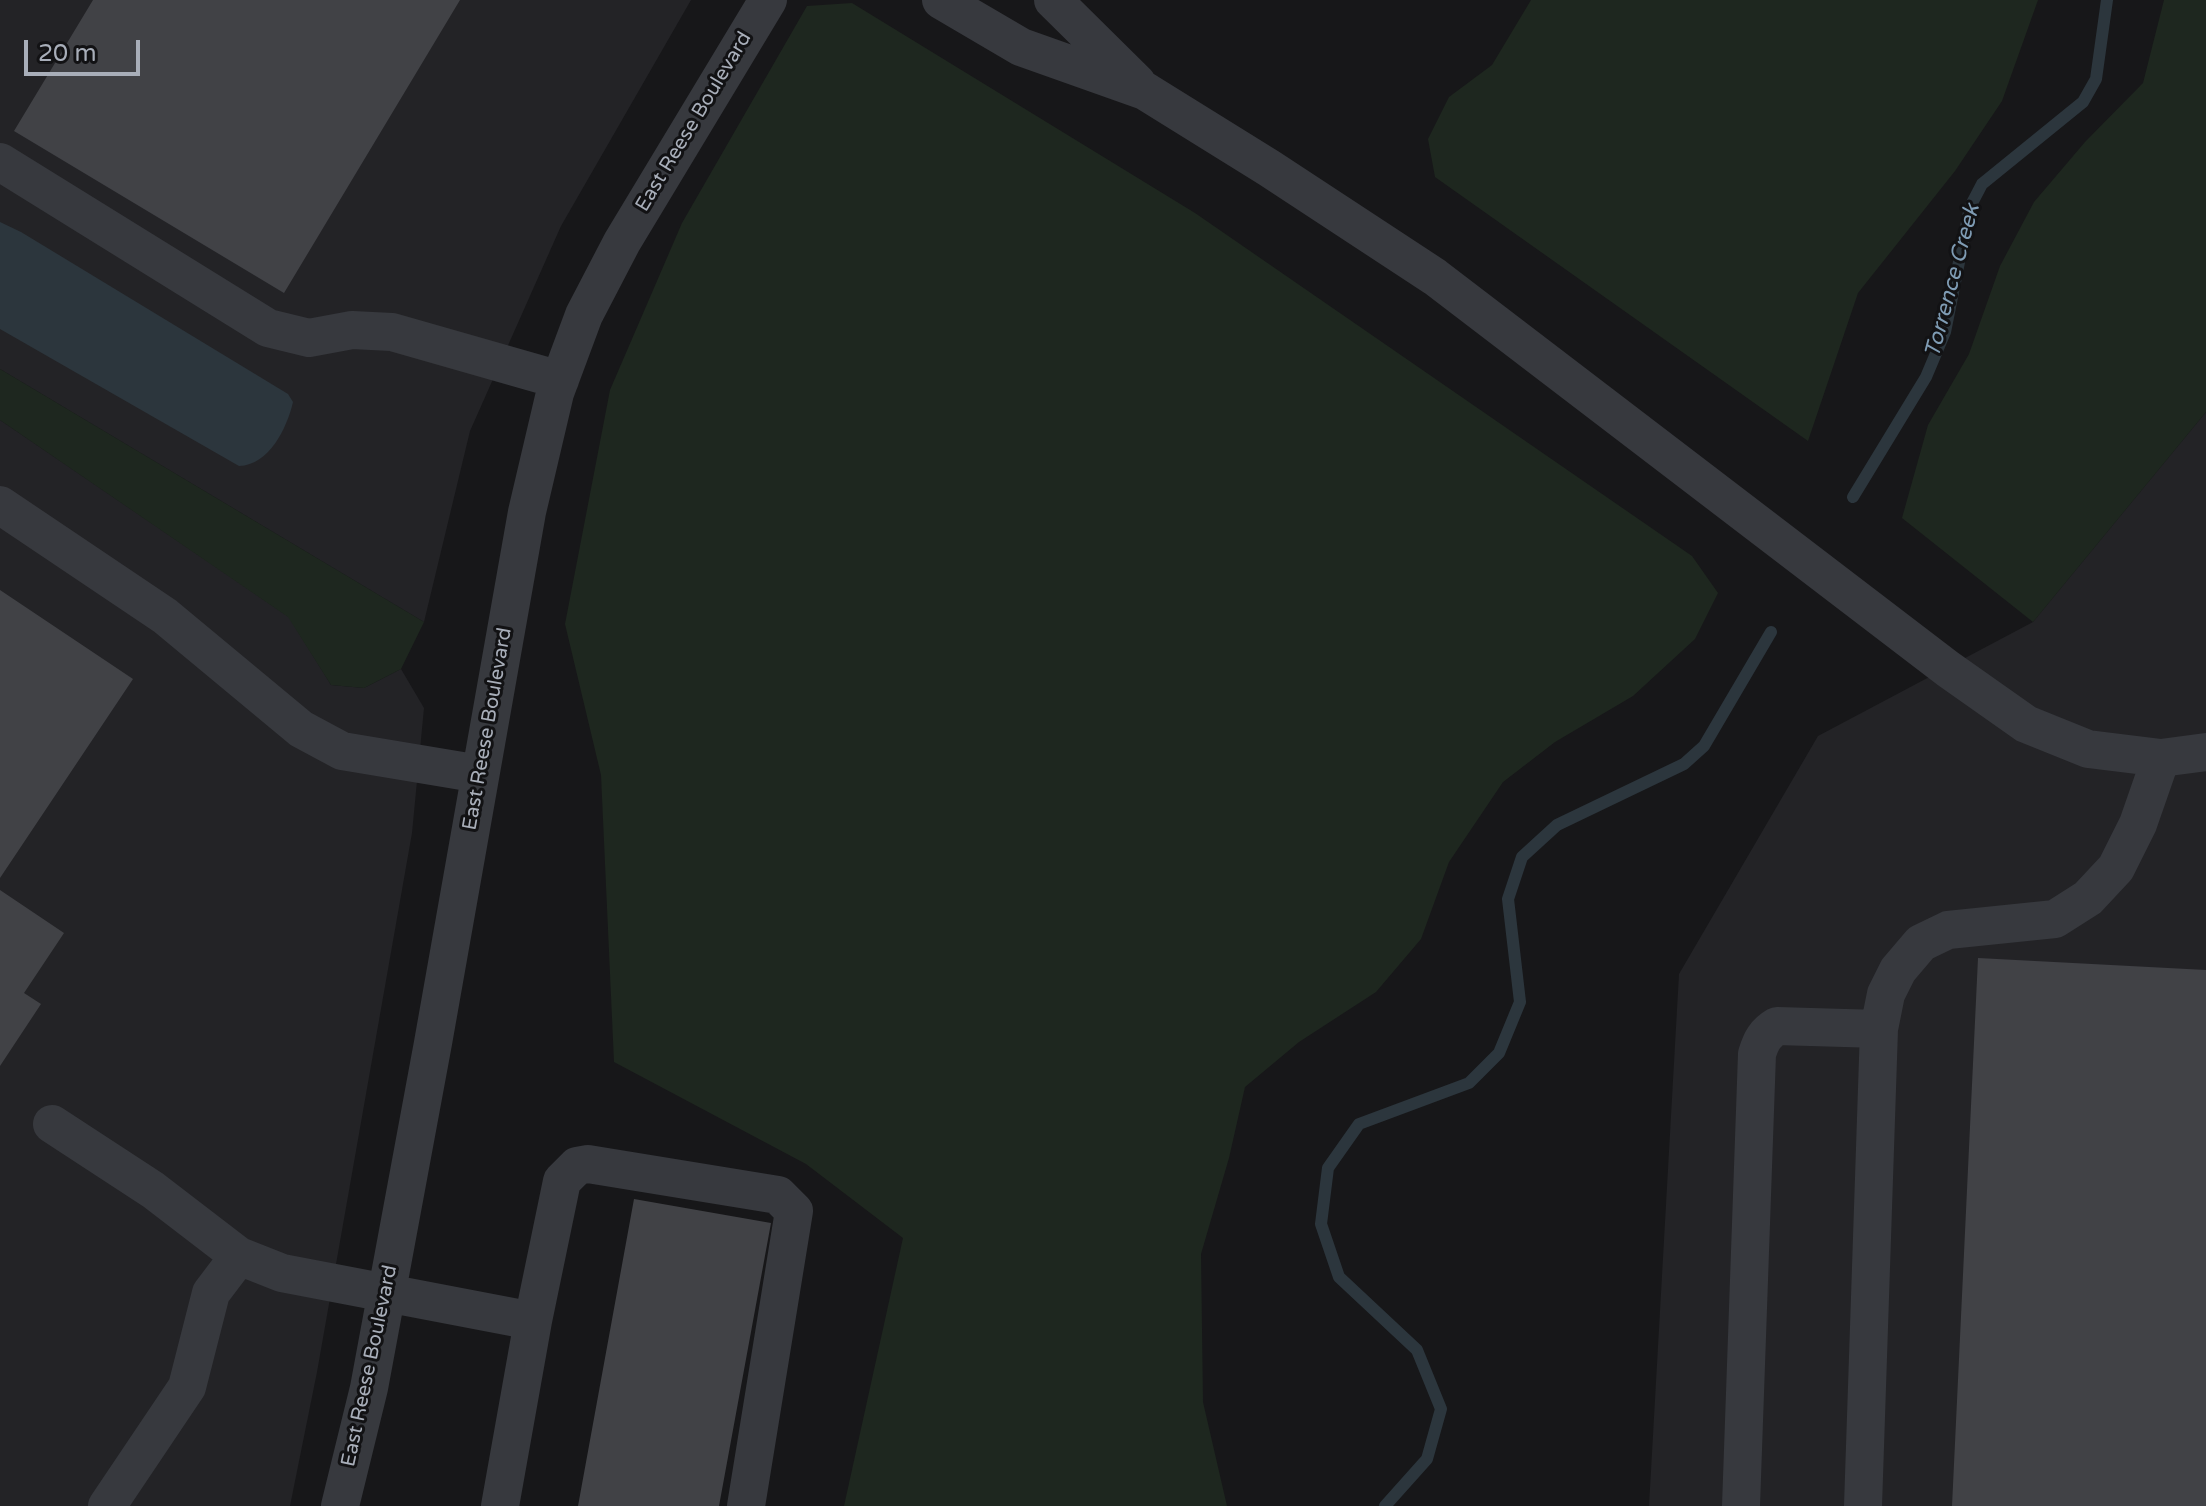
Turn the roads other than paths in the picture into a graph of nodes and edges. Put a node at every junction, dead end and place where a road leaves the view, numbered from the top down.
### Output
1 (768, 0) edge
2 (941, 0) edge
3 (1053, 0) edge
4 (1145, 91) junction
5 (0, 162) edge
6 (560, 380) junction
7 (0, 505) edge
8 (2206, 752) edge
9 (2161, 758) junction
10 (480, 774) junction
11 (1879, 1029) junction
12 (52, 1124) dead end
13 (239, 1256) junction
14 (387, 1291) junction
15 (533, 1321) junction
16 (107, 1506) edge
17 (340, 1506) edge
18 (500, 1506) edge
19 (746, 1506) edge
20 (1741, 1506) edge
21 (1863, 1506) edge

1 - 6 street, East Reese Boulevard
2 - 4 street
3 - 4 street
4 - 9 street
5 - 6 street
6 - 10 street, East Reese Boulevard
7 - 10 street
8 - 9 street
9 - 11 street
10 - 14 street, East Reese Boulevard
11 - 20 street
11 - 21 street
12 - 13 street
13 - 14 street
13 - 16 street
14 - 15 street
14 - 17 street, East Reese Boulevard
15 - 18 street
15 - 19 street

